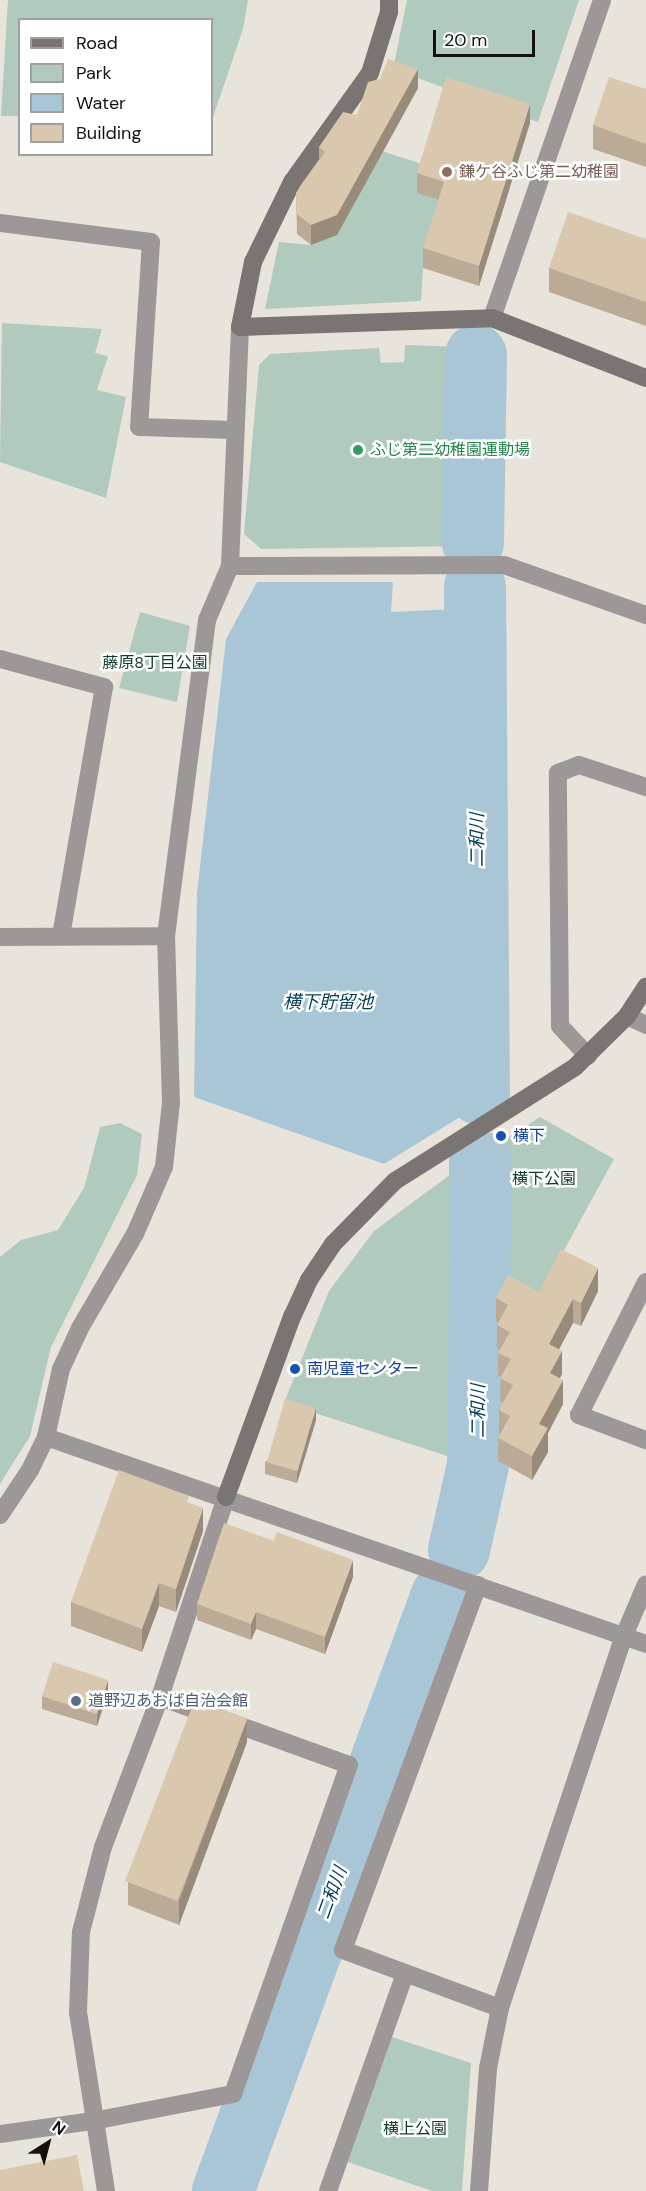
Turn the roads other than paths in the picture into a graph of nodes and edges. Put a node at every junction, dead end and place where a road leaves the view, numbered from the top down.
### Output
1 (389, 0) edge
2 (602, 0) edge
3 (0, 223) edge
4 (492, 318) junction
5 (240, 327) junction
6 (646, 378) edge
7 (233, 429) junction
8 (230, 566) junction
9 (646, 615) edge
10 (0, 658) edge
11 (646, 787) edge
12 (61, 936) junction
13 (166, 936) junction
14 (0, 937) edge
15 (646, 987) edge
16 (627, 1016) junction
17 (646, 1025) edge
18 (588, 1056) junction
19 (646, 1282) edge
20 (46, 1437) junction
21 (646, 1440) edge
22 (226, 1497) junction
23 (0, 1515) edge
24 (472, 1583) junction
25 (646, 1584) edge
26 (624, 1636) junction
27 (646, 1644) edge
28 (160, 1697) junction
29 (405, 1973) junction
30 (500, 2008) junction
31 (93, 2121) junction
32 (0, 2134) edge
33 (106, 2191) edge
34 (328, 2191) edge
35 (479, 2191) edge

1 - 5 street
2 - 4 street
3 - 7 street
4 - 5 street
4 - 6 street
5 - 7 street
7 - 8 street
8 - 9 street
8 - 13 street
10 - 12 street
11 - 18 street
12 - 13 street
12 - 14 street
13 - 20 street
15 - 16 street
16 - 17 street
16 - 18 street
18 - 22 street
19 - 21 street
20 - 22 street
20 - 23 street
22 - 24 street
22 - 28 street
24 - 26 street
24 - 29 street
25 - 26 street
26 - 27 street
26 - 30 street
28 - 31 street
28 - 31 street
29 - 30 street
29 - 34 street
30 - 35 street
31 - 32 street
31 - 33 street

